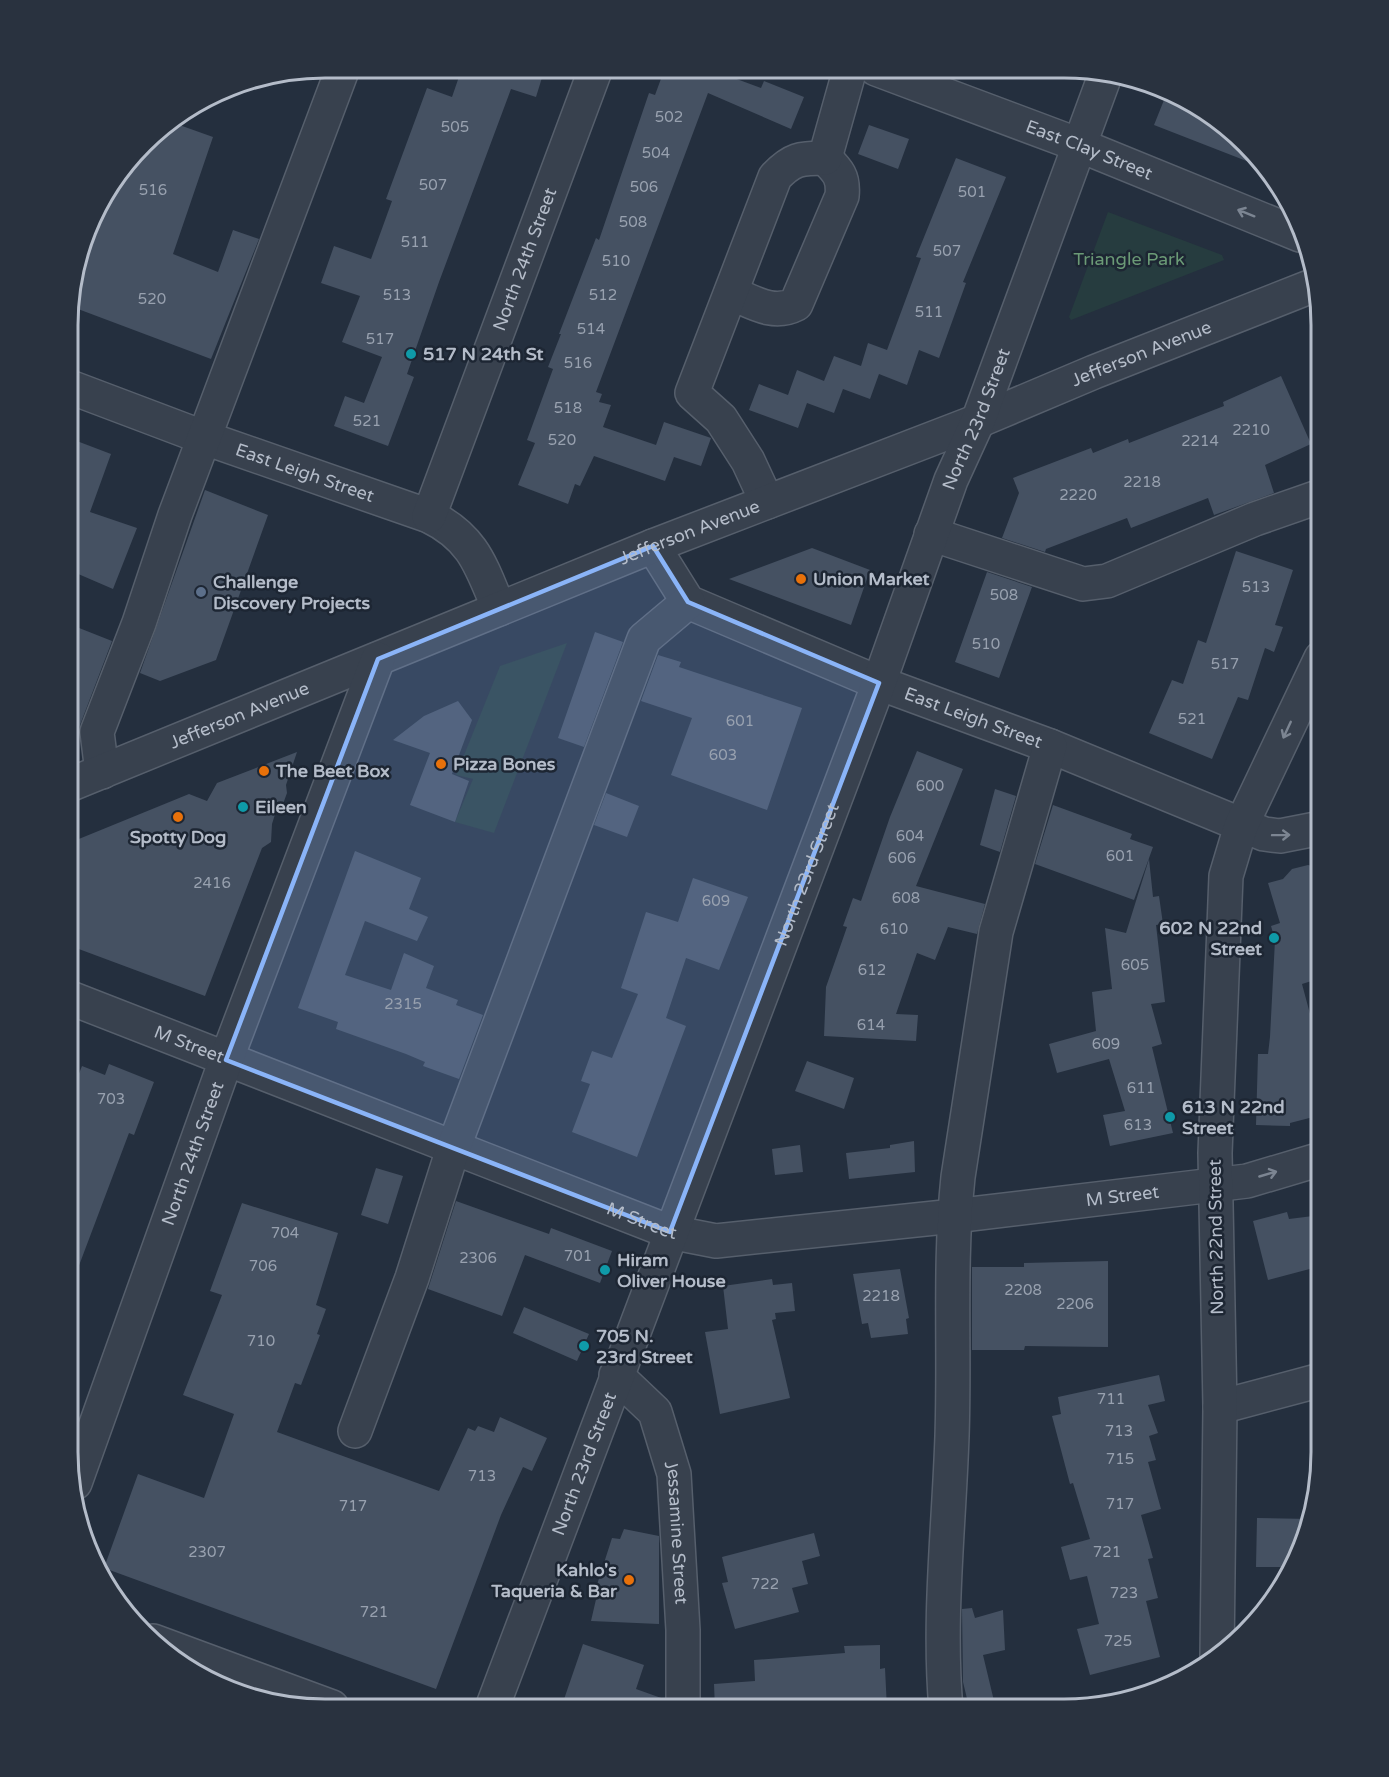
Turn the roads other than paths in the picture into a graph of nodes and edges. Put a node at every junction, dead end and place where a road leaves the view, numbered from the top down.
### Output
1 (339, 78) edge
2 (592, 78) edge
3 (848, 78) edge
4 (900, 78) edge
5 (1103, 81) edge
6 (1079, 145) junction
7 (825, 158) junction
8 (1293, 232) edge
9 (1308, 288) edge
10 (731, 293) junction
11 (78, 390) edge
12 (978, 421) junction
13 (205, 438) junction
14 (1311, 499) edge
15 (767, 502) junction
16 (429, 516) junction
17 (931, 534) junction
18 (653, 546) junction
19 (688, 602) junction
20 (499, 609) junction
21 (378, 659) junction
22 (1311, 679) edge
23 (879, 683) junction
24 (1050, 746) junction
25 (102, 771) junction
26 (78, 781) edge
27 (1241, 826) junction
28 (1311, 830) edge
29 (78, 1002) edge
30 (226, 1060) junction
31 (453, 1149) junction
32 (1311, 1162) edge
33 (1215, 1184) junction
34 (954, 1216) junction
35 (670, 1232) junction
36 (616, 1376) junction
37 (1311, 1383) edge
38 (1220, 1407) junction
39 (355, 1431) dead end
40 (79, 1471) edge
41 (1225, 1640) edge
42 (177, 1650) edge
43 (308, 1698) edge
44 (495, 1699) edge
45 (683, 1699) edge
46 (945, 1699) edge

1 - 13 street
2 - 16 street, North 24th Street
3 - 7 street
4 - 6 street, East Clay Street
5 - 6 street, North 23rd Street
8 -> 6 street, East Clay Street
6 - 12 street, North 23rd Street
7 - 10 street
7 - 10 street
9 - 12 street, Jefferson Avenue
10 - 15 street
11 - 13 street, East Leigh Street
12 - 15 street, Jefferson Avenue
12 - 17 street, North 23rd Street
13 - 16 street, East Leigh Street
13 - 25 street
14 - 17 street
15 - 18 street, Jefferson Avenue
16 - 20 street, East Leigh Street
17 - 23 street, North 23rd Street
18 - 19 street
18 - 20 street, Jefferson Avenue
19 - 23 street, East Leigh Street
19 - 31 street
20 - 21 street, Jefferson Avenue
21 - 25 street, Jefferson Avenue
21 - 30 street, North 24th Street
22 -> 27 street, North 22nd Street
23 - 24 street, East Leigh Street
23 - 35 street, North 23rd Street
24 - 27 street, East Leigh Street
24 - 34 street
25 - 26 street, Jefferson Avenue
27 -> 28 street, East Leigh Street
27 - 33 street, North 22nd Street
29 - 30 street, M Street
30 - 31 street, M Street
30 - 40 street, North 24th Street
31 - 35 street, M Street
31 - 39 street
33 -> 32 street, M Street
33 - 34 street, M Street
33 - 38 street, North 22nd Street
34 - 35 street, M Street
34 - 46 street
35 - 36 street, North 23rd Street
36 - 44 street, North 23rd Street
36 - 45 street, Jessamine Street
37 - 38 street
38 - 41 street, North 22nd Street
42 - 43 street

